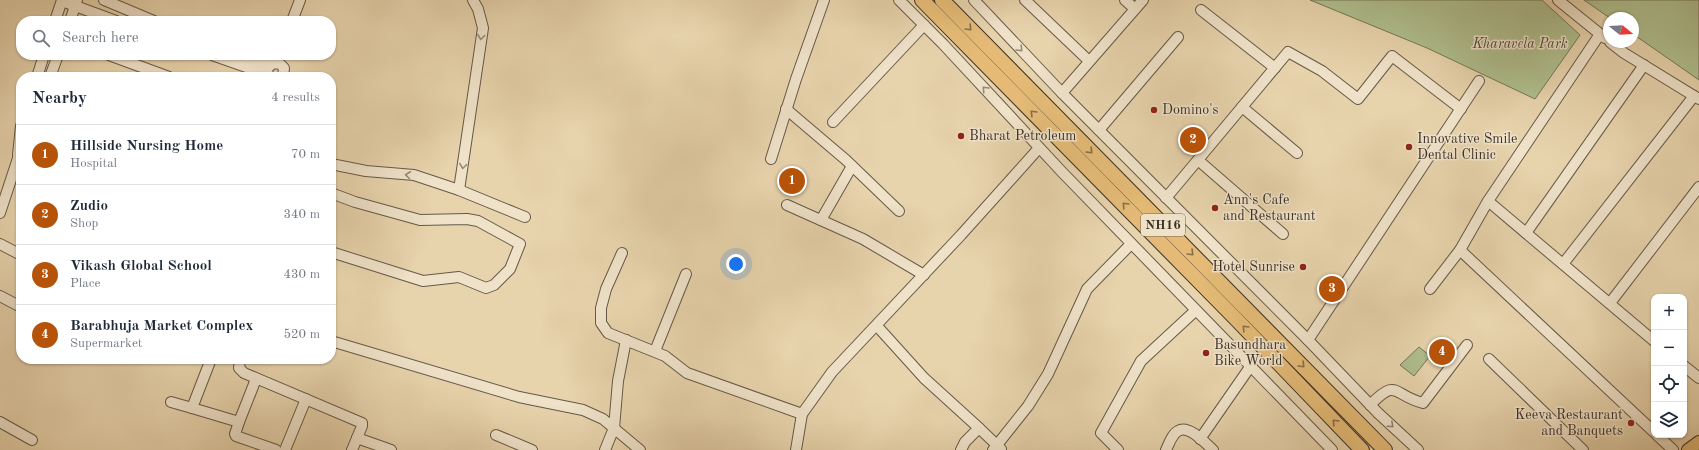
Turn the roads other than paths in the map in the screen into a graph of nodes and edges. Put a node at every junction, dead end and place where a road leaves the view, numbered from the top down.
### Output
1 (104, 0) edge
2 (300, 0) edge
3 (473, 0) edge
4 (824, 0) edge
5 (899, 0) edge
6 (922, 0) edge
7 (942, 0) edge
8 (974, 0) edge
9 (1025, 0) edge
10 (1125, 0) edge
11 (1143, 0) edge
12 (1558, 0) edge
13 (62, 1) edge
14 (76, 3) edge
15 (1135, 9) junction
16 (1201, 10) dead end
17 (57, 16) edge
18 (72, 16) edge
19 (105, 16) edge
20 (142, 16) edge
21 (294, 16) edge
22 (924, 25) junction
23 (1600, 34) junction
24 (1603, 36) edge
25 (1178, 37) dead end
26 (1620, 48) edge
27 (42, 60) edge
28 (56, 60) edge
29 (123, 60) edge
30 (239, 60) edge
31 (254, 60) edge
32 (1089, 61) junction
33 (1644, 65) junction
34 (272, 67) edge
35 (1275, 68) junction
36 (39, 72) edge
37 (52, 72) edge
38 (155, 72) edge
39 (284, 72) edge
40 (1479, 81) dead end
41 (1062, 93) junction
42 (1697, 98) edge
43 (1242, 107) junction
44 (786, 109) junction
45 (1461, 109) junction
46 (833, 122) dead end
47 (1099, 130) junction
48 (1039, 148) junction
49 (1297, 153) dead end
50 (771, 159) dead end
51 (1198, 160) junction
52 (16, 162) edge
53 (336, 165) edge
54 (852, 166) junction
55 (1699, 187) edge
56 (459, 190) junction
57 (336, 195) edge
58 (1166, 198) junction
59 (1488, 201) junction
60 (787, 205) dead end
61 (899, 211) dead end
62 (0, 213) edge
63 (525, 217) dead end
64 (821, 220) junction
65 (1526, 233) junction
66 (1283, 234) dead end
67 (0, 244) edge
68 (1131, 244) junction
69 (1460, 250) junction
70 (16, 252) edge
71 (622, 253) dead end
72 (336, 254) edge
73 (1563, 264) junction
74 (686, 274) dead end
75 (924, 275) junction
76 (1430, 289) dead end
77 (0, 296) edge
78 (16, 304) edge
79 (1610, 304) junction
80 (1195, 310) junction
81 (877, 326) junction
82 (1651, 338) edge
83 (626, 340) junction
84 (1308, 340) junction
85 (336, 342) edge
86 (1467, 345) dead end
87 (655, 351) junction
88 (1489, 359) dead end
89 (209, 364) edge
90 (239, 364) edge
91 (1250, 367) junction
92 (1687, 368) edge
93 (1699, 378) edge
94 (256, 379) junction
95 (306, 399) junction
96 (171, 402) dead end
97 (1370, 405) junction
98 (192, 408) junction
99 (802, 414) junction
100 (0, 422) edge
101 (239, 422) junction
102 (614, 428) junction
103 (979, 428) junction
104 (1651, 429) edge
105 (496, 435) dead end
106 (357, 438) junction
107 (1660, 438) edge
108 (1200, 439) junction
109 (32, 440) dead end
110 (1699, 442) edge
111 (998, 448) edge
112 (276, 450) edge
113 (285, 450) edge
114 (352, 450) edge
115 (391, 450) edge
116 (532, 450) edge
117 (605, 450) edge
118 (640, 450) edge
119 (796, 450) edge
120 (961, 450) edge
121 (1118, 450) edge
122 (1166, 450) edge
123 (1213, 450) edge
124 (1332, 450) edge
125 (1362, 450) edge
126 (1385, 450) edge
127 (1418, 450) edge
128 (1583, 450) edge
129 (1673, 450) edge
130 (1688, 450) edge

1 - 20 street
2 - 21 street
3 -> 56 street
4 - 44 street
5 - 22 street
125 -> 6 highway, NH16
7 -> 126 highway, NH16
8 -> 41 street
9 - 32 street
10 - 15 street
11 - 15 street
12 - 23 street
13 - 14 street
13 - 17 street
14 - 18 street
14 - 19 street
15 - 32 street
16 - 35 street
22 - 46 street
48 -> 22 street
23 - 24 street
23 - 59 street
25 - 47 street
26 - 33 street
27 - 36 street
28 - 37 street
29 - 38 street
30 - 34 street
31 - 34 street
32 - 41 street
33 - 42 street
33 - 65 street
34 - 39 street
35 - 43 street
35 - 45 street
40 - 45 street
41 - 47 street
42 - 73 street
43 - 49 street
43 - 51 street
44 - 50 street
44 - 54 street
45 - 84 street
47 - 58 street
48 - 68 street
48 - 75 street
51 - 58 street
51 - 66 street
52 - 62 street
56 -> 53 street
54 - 61 street
54 - 64 street
55 - 79 street
56 - 63 street
57 - 72 street
58 - 84 street
59 - 65 street
59 - 69 street
60 - 64 street
64 - 75 street
65 - 73 street
67 - 70 street
68 - 80 street
68 - 111 street
69 - 76 street
69 - 104 street
71 - 83 street
73 - 79 street
74 - 87 street
75 - 81 street
77 - 78 street
79 - 82 street
80 - 91 street
80 - 121 street
81 - 99 street
81 - 103 street
83 - 87 street
83 - 102 street
84 - 97 street
85 - 102 street
86 - 97 street
87 - 99 street
88 - 128 street
89 - 98 street
90 - 94 street
91 - 108 street
91 - 124 street
92 - 93 street
94 - 95 street
94 - 101 street
95 - 106 street
95 - 113 street
96 - 98 street
97 -> 127 street
98 - 101 street
99 - 119 street
100 - 109 street
101 - 112 street
102 - 117 street
102 - 118 street
103 - 111 street
103 - 120 street
105 - 116 street
106 - 114 street
106 - 115 street
107 - 129 street
108 - 122 street
108 - 123 street
110 - 130 main road

